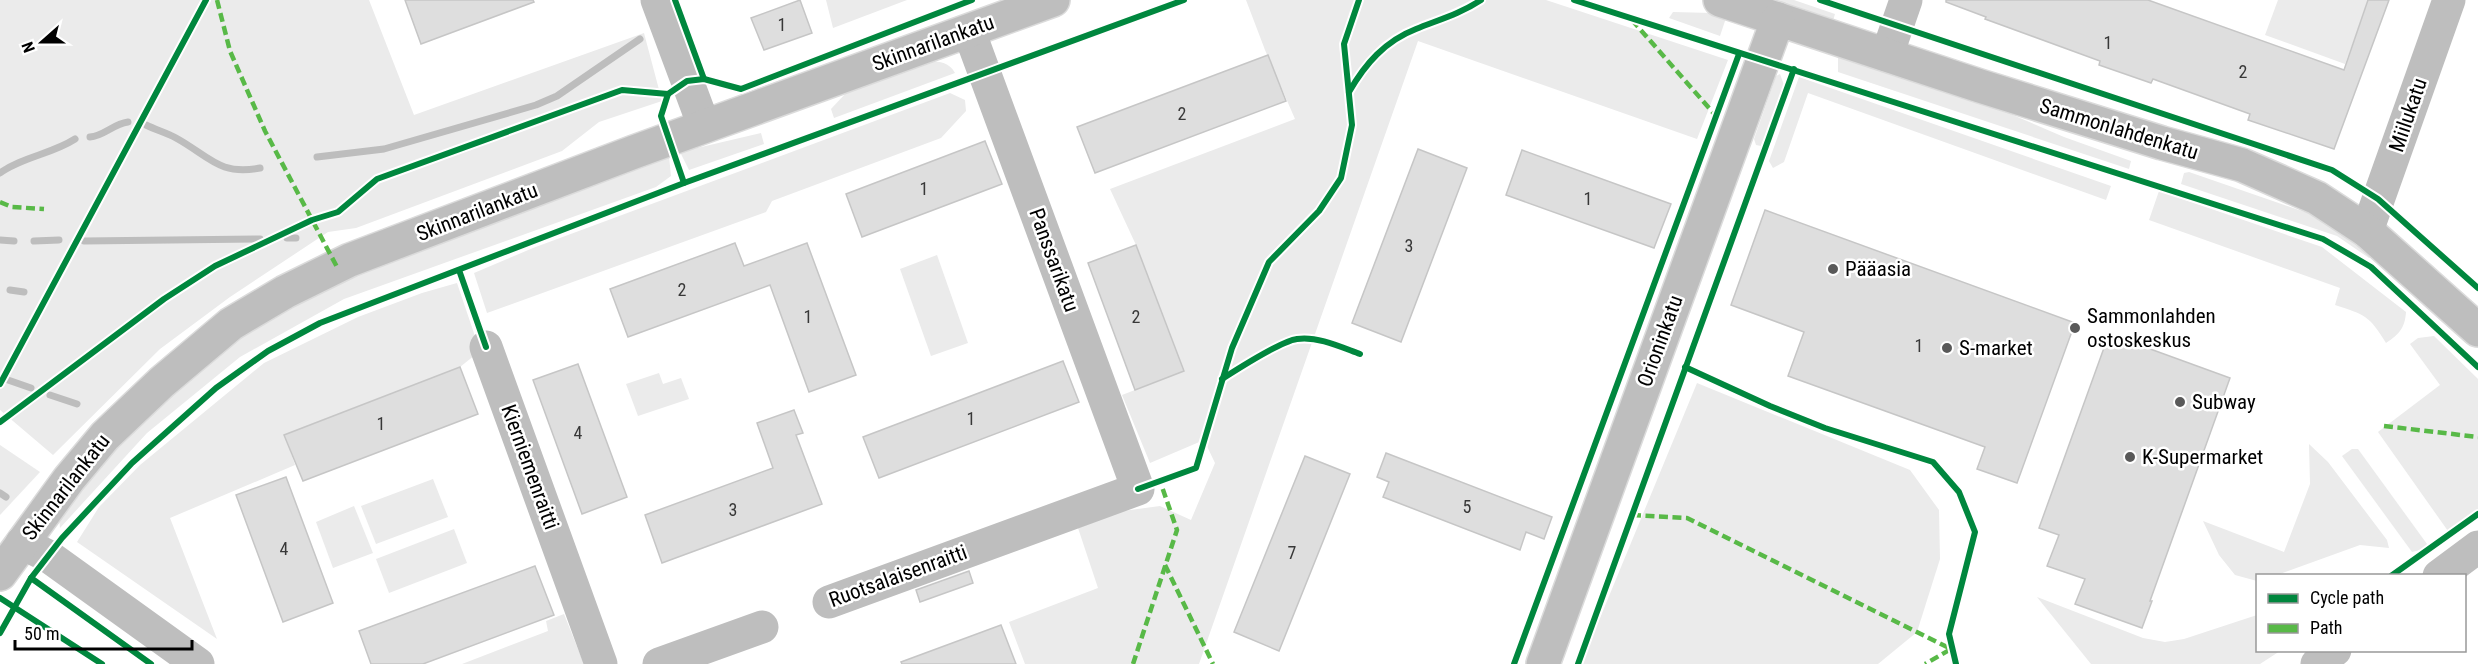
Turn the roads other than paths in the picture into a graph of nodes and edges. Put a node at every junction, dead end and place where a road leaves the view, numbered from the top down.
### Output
1 (657, 0) edge
2 (1053, 0) edge
3 (1720, 0) edge
4 (1906, 0) edge
5 (2449, 0) edge
6 (1778, 19) junction
7 (969, 31) junction
8 (1887, 55) junction
9 (704, 126) junction
10 (2367, 231) junction
11 (2478, 330) edge
12 (486, 347) dead end
13 (1138, 489) joint
14 (21, 543) junction
15 (2478, 547) edge
16 (0, 574) edge
17 (2442, 574) edge
18 (829, 602) dead end
19 (762, 627) dead end
20 (2334, 652) edge
21 (198, 664) edge
22 (601, 664) edge
23 (659, 664) edge
24 (1543, 664) edge
25 (2317, 664) edge

1 - 9 main road
2 - 7 main road, Skinnarilankatu
3 - 6 main road, Sammonlahdenkatu
4 - 8 main road
5 - 10 main road, Miilukatu
6 - 8 main road, Sammonlahdenkatu
6 - 24 main road, Orioninkatu
7 - 9 main road, Skinnarilankatu
7 - 13 main road, Panssarikatu
8 - 10 main road, Sammonlahdenkatu
9 - 14 main road, Skinnarilankatu
10 - 11 main road, Sammonlahdenkatu
12 - 22 main road, Kierniemenraitti
13 - 18 main road, Ruotsalaisenraitti
14 - 16 main road, Skinnarilankatu
14 - 21 main road
15 - 17 main road
19 - 23 main road
20 - 25 main road

